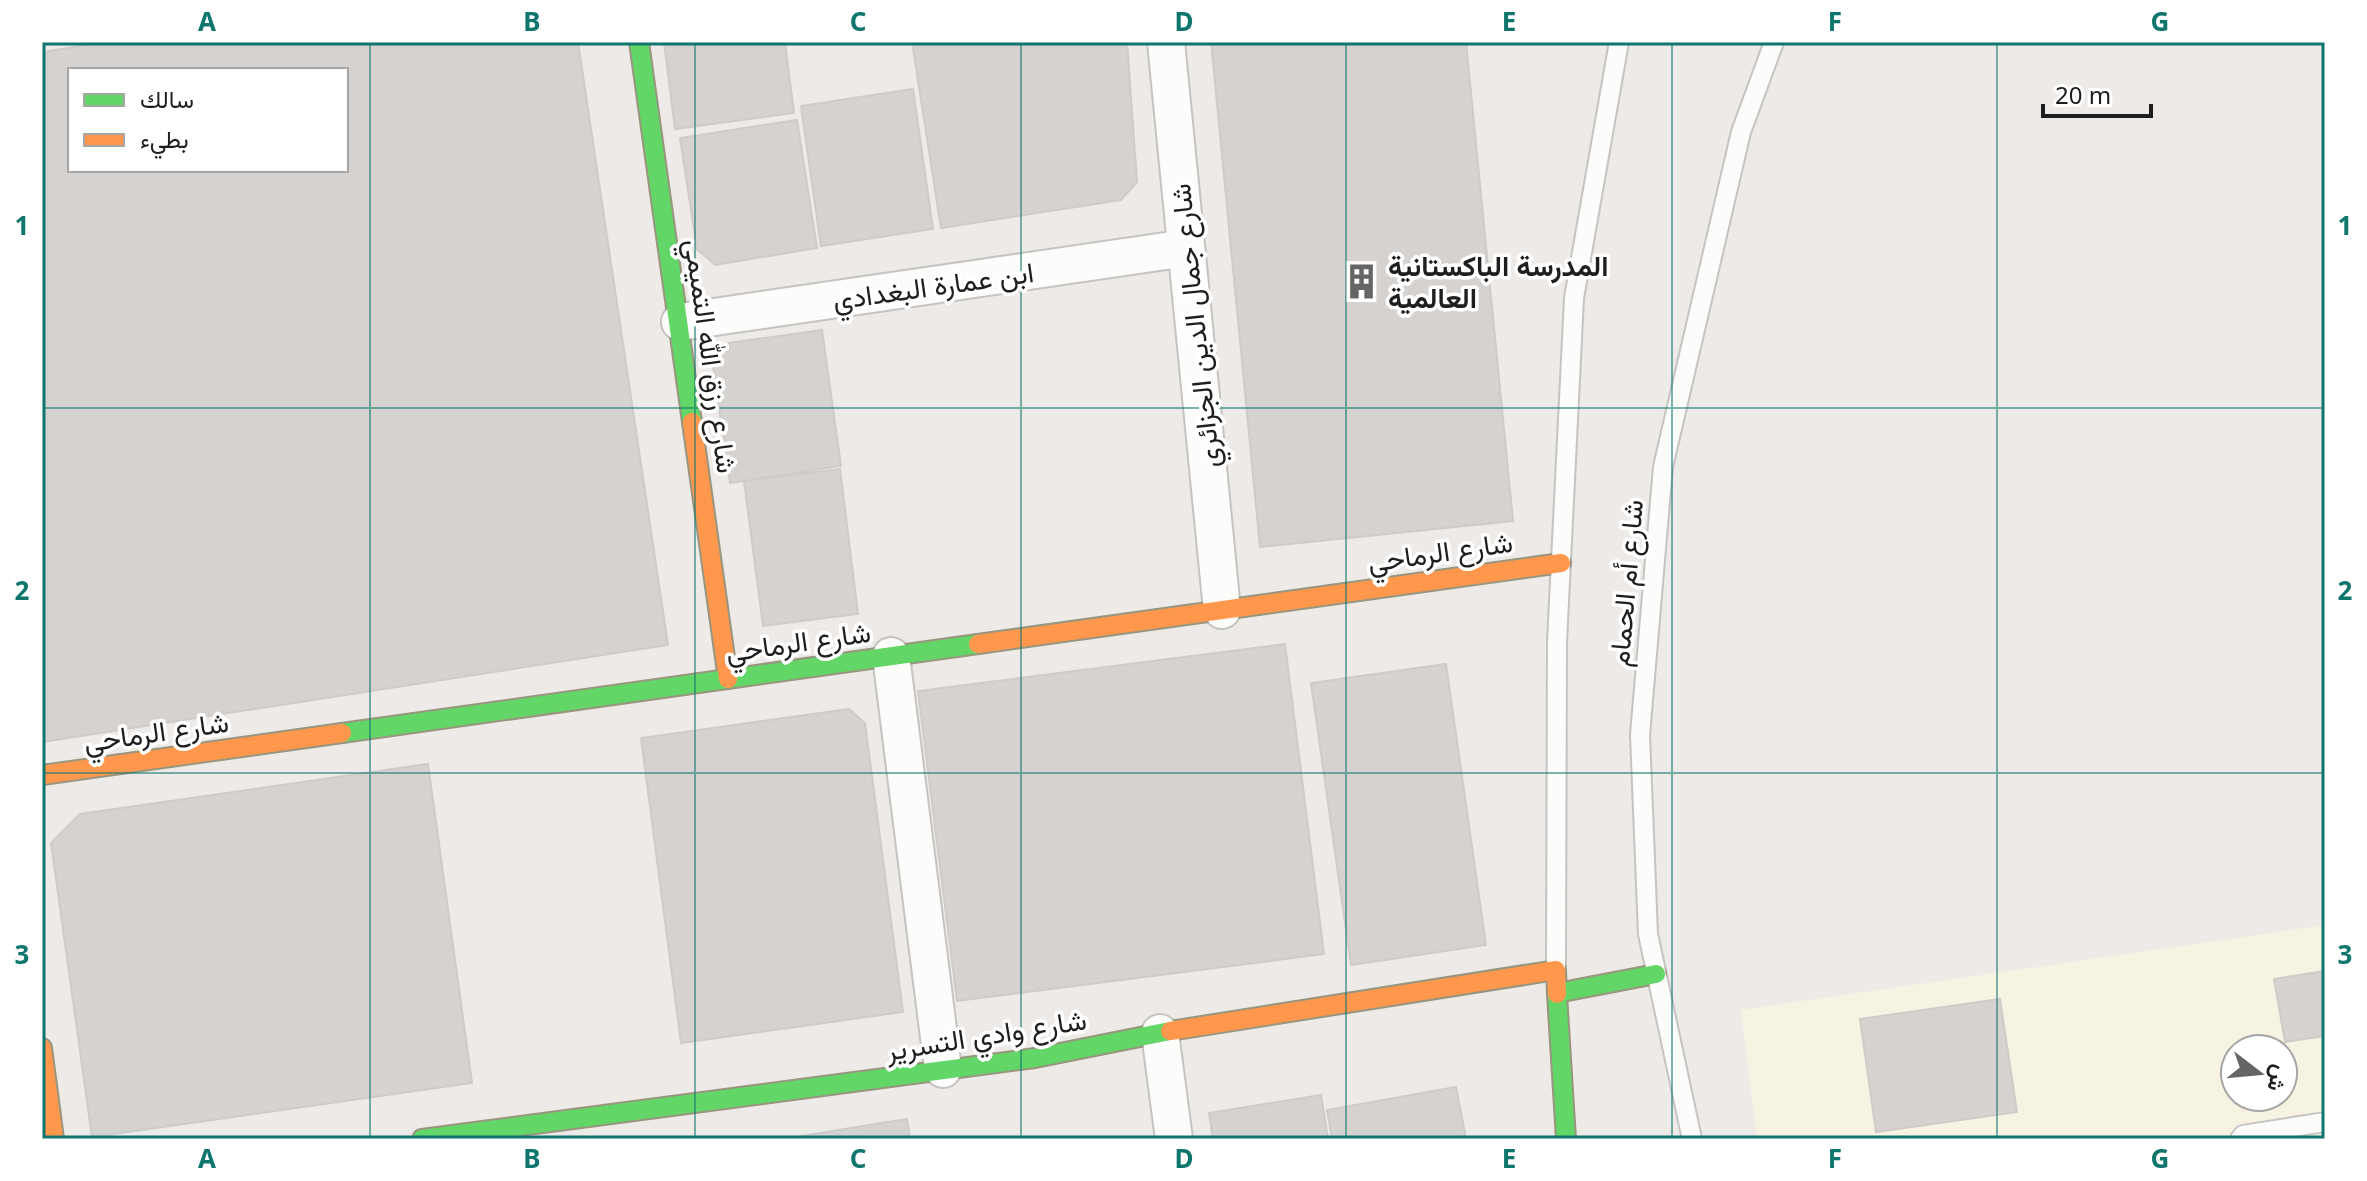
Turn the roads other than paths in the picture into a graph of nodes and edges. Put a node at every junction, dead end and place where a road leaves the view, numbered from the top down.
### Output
1 (639, 42) edge
2 (1166, 42) edge
3 (1619, 42) edge
4 (1774, 42) edge
5 (1186, 248) junction
6 (680, 322) junction
7 (1561, 563) junction
8 (1222, 610) junction
9 (891, 656) junction
10 (728, 679) junction
11 (42, 775) edge
12 (1556, 970) junction
13 (1656, 974) junction
14 (1557, 993) junction
15 (1160, 1033) junction
16 (42, 1048) edge
17 (943, 1069) junction
18 (2325, 1122) edge
19 (447, 1137) edge
20 (54, 1139) edge
21 (422, 1139) edge
22 (1174, 1139) edge
23 (1566, 1139) edge
24 (1692, 1139) edge
25 (2240, 1139) edge

1 - 6 street, شارع رزق الله التميمي
2 - 5 street, شارع جمال الدين الجزائري
3 - 7 lane
4 - 13 lane, شارع أم الحمام
5 - 6 street, ابن عمارة البغدادي
5 - 8 street, شارع جمال الدين الجزائري
6 - 10 street, شارع رزق الله التميمي
7 - 8 street, شارع الرماحي
7 - 12 lane
8 - 9 street, شارع الرماحي
9 - 10 street, شارع الرماحي
9 - 17 street
10 - 11 street, شارع الرماحي
12 - 14 street
12 - 15 street, شارع وادي التسرير
13 - 14 street
13 - 24 lane, شارع أم الحمام
14 - 23 street
15 - 17 street, شارع وادي التسرير
15 - 22 street
16 - 20 street
17 - 19 street, شارع وادي التسرير
18 - 25 lane
19 - 21 street, شارع وادي التسرير

